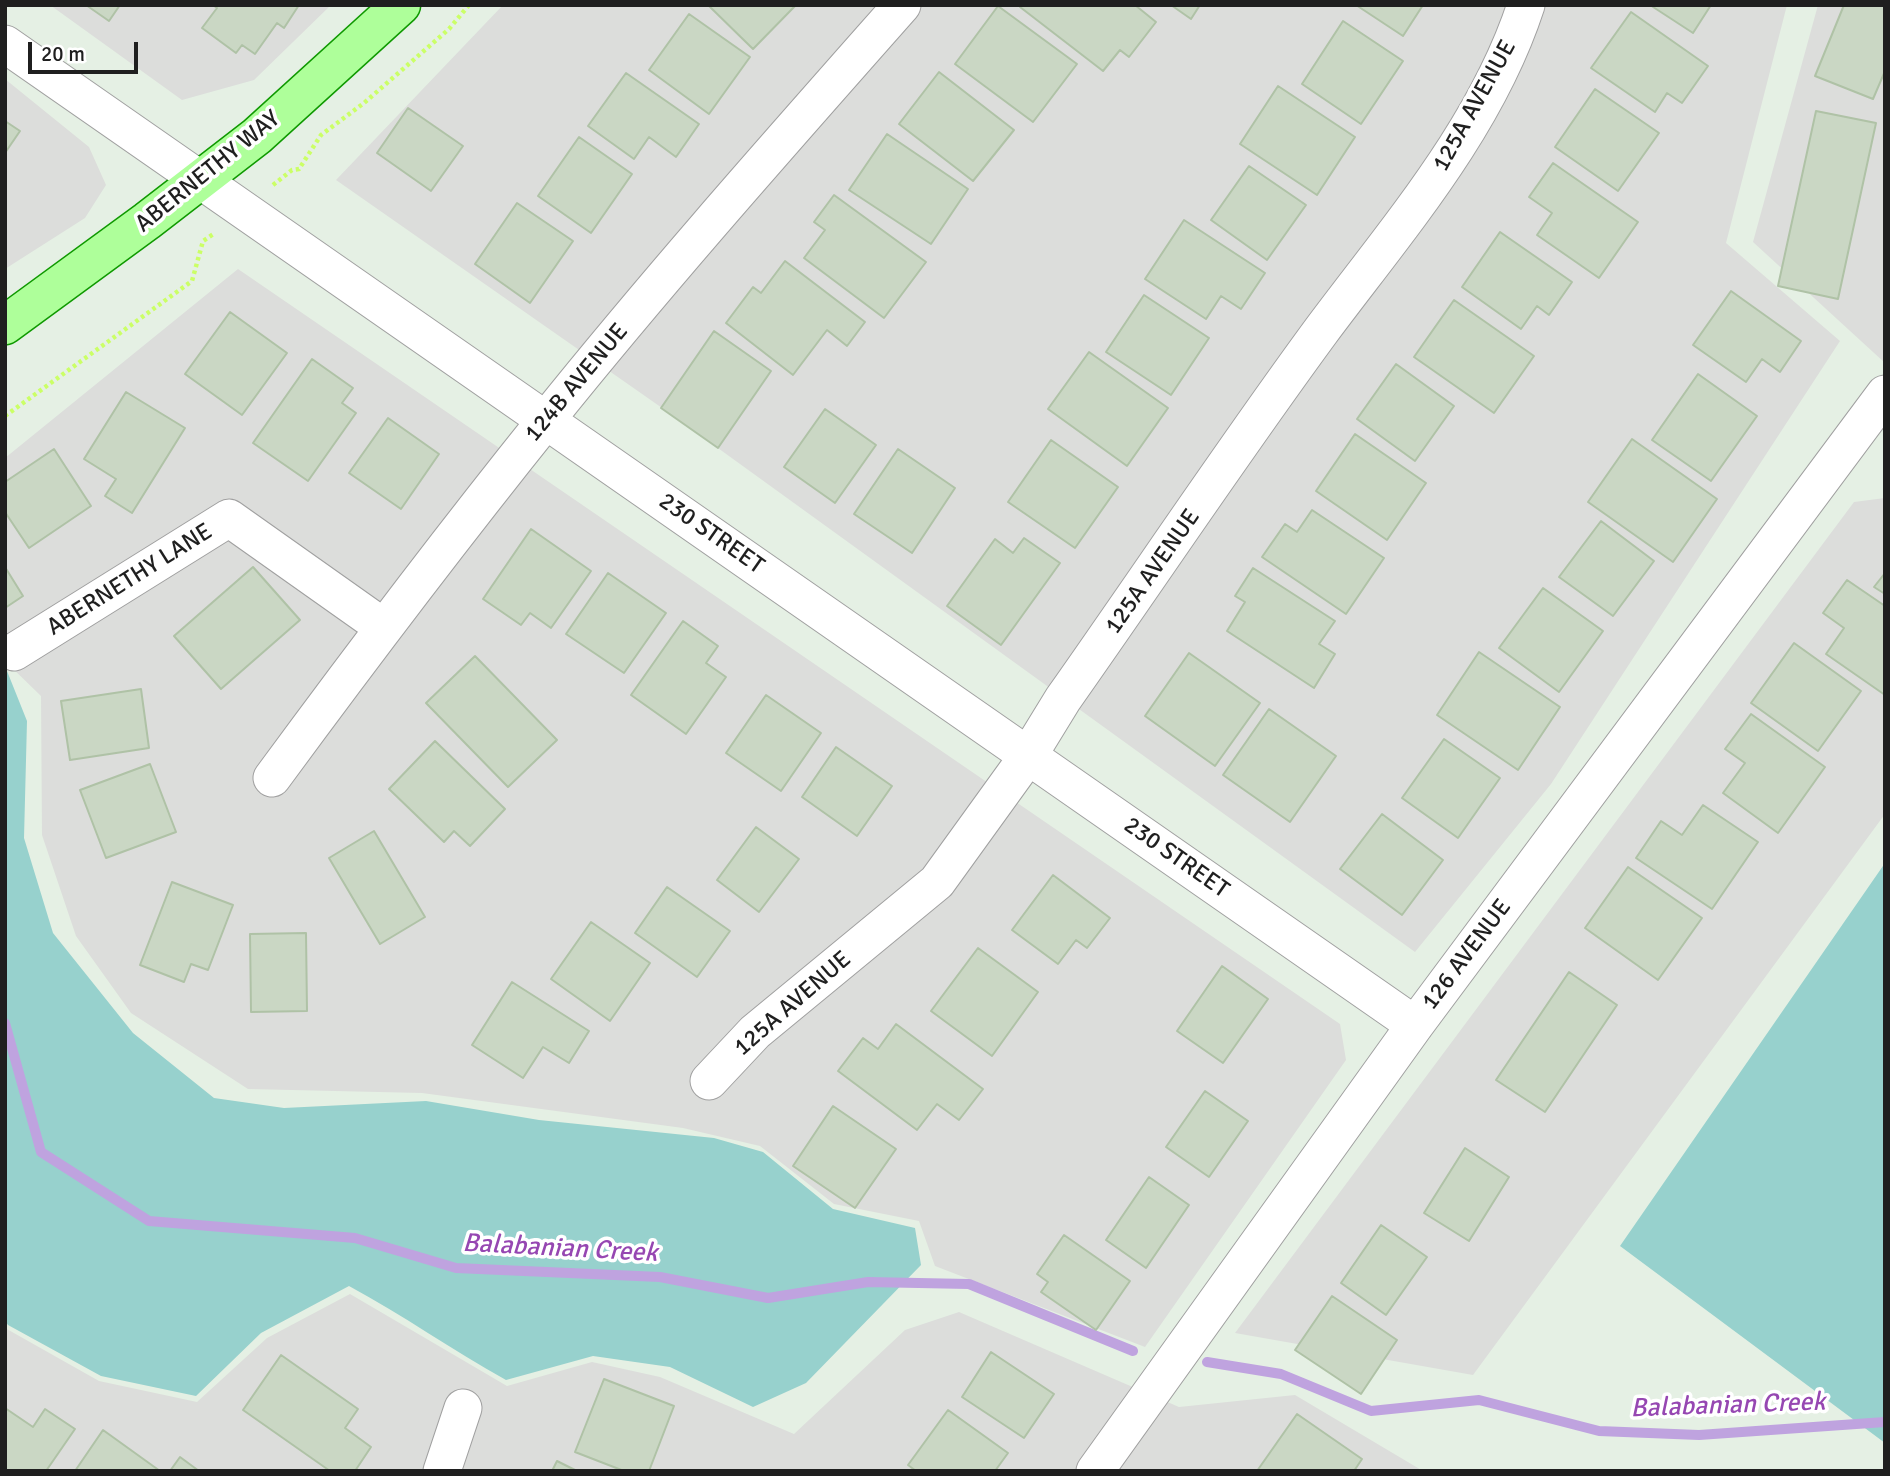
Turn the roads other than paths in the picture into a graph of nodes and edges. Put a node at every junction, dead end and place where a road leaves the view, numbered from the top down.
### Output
1 (401, 5) edge
2 (902, 5) edge
3 (1526, 5) edge
4 (5, 44) edge
5 (201, 180) junction
6 (5, 325) edge
7 (1885, 394) edge
8 (546, 419) junction
9 (383, 627) junction
10 (15, 652) dead end
11 (1028, 756) junction
12 (272, 778) dead end
13 (1415, 1025) junction
14 (709, 1081) dead end
15 (463, 1408) dead end
16 (442, 1471) edge
17 (1095, 1471) edge

1 - 5 main road, ABERNETHY WAY
2 - 8 street, 124B AVENUE
3 - 11 street, 125A AVENUE
4 - 5 street, 230 STREET
5 - 6 main road, ABERNETHY WAY
5 - 8 street, 230 STREET
7 - 13 street, 126 AVENUE
8 - 9 street, 124B AVENUE
8 - 11 street, 230 STREET
9 - 10 street, ABERNETHY LANE
9 - 12 street, 124B AVENUE
11 - 13 street, 230 STREET
11 - 14 street, 125A AVENUE
13 - 17 street, 126 AVENUE
15 - 16 street

